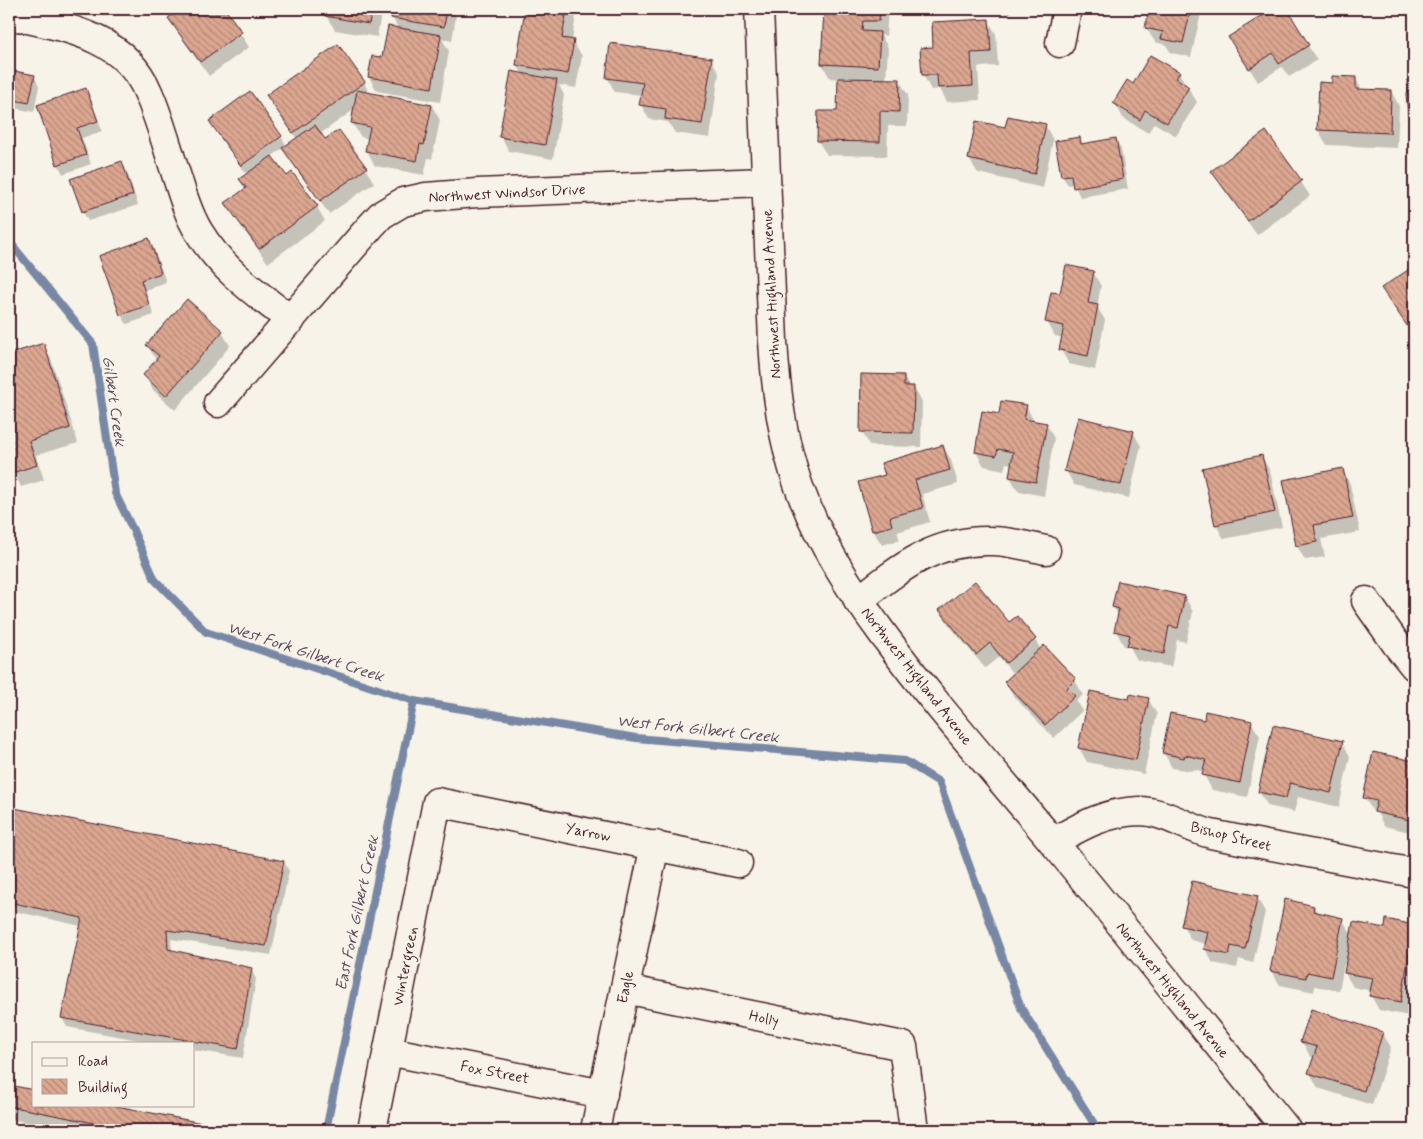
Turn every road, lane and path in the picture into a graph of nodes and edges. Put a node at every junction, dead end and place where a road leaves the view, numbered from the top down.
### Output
1 (759, 9) edge
2 (1067, 9) edge
3 (9, 15) edge
4 (1060, 43) dead end
5 (766, 182) junction
6 (291, 320) junction
7 (218, 403) dead end
8 (1046, 550) dead end
9 (858, 601) junction
10 (1366, 601) dead end
11 (1414, 666) edge
12 (438, 802) joint
13 (1053, 842) junction
14 (654, 845) junction
15 (738, 863) dead end
16 (1414, 873) edge
17 (624, 989) junction
18 (388, 1050) junction
19 (603, 1094) junction
20 (372, 1130) edge
21 (595, 1130) edge
22 (914, 1130) edge
23 (1287, 1130) edge

1 - 5 street, Northwest Highland Avenue
2 - 4 street
3 - 6 street
5 - 6 street, Northwest Windsor Drive
5 - 9 street, Northwest Highland Avenue
6 - 7 street, Northwest Windsor Drive
8 - 9 street
9 - 13 street, Northwest Highland Avenue
10 - 11 street
12 - 14 street, Yarrow
12 - 18 street, Wintergreen
13 - 16 street, Bishop Street
13 - 23 street, Northwest Highland Avenue
14 - 15 street, Yarrow
14 - 17 street, Eagle
17 - 19 street, Eagle
17 - 22 street, Holly
18 - 19 street, Fox Street
18 - 20 street, Wintergreen
19 - 21 street, Eagle

